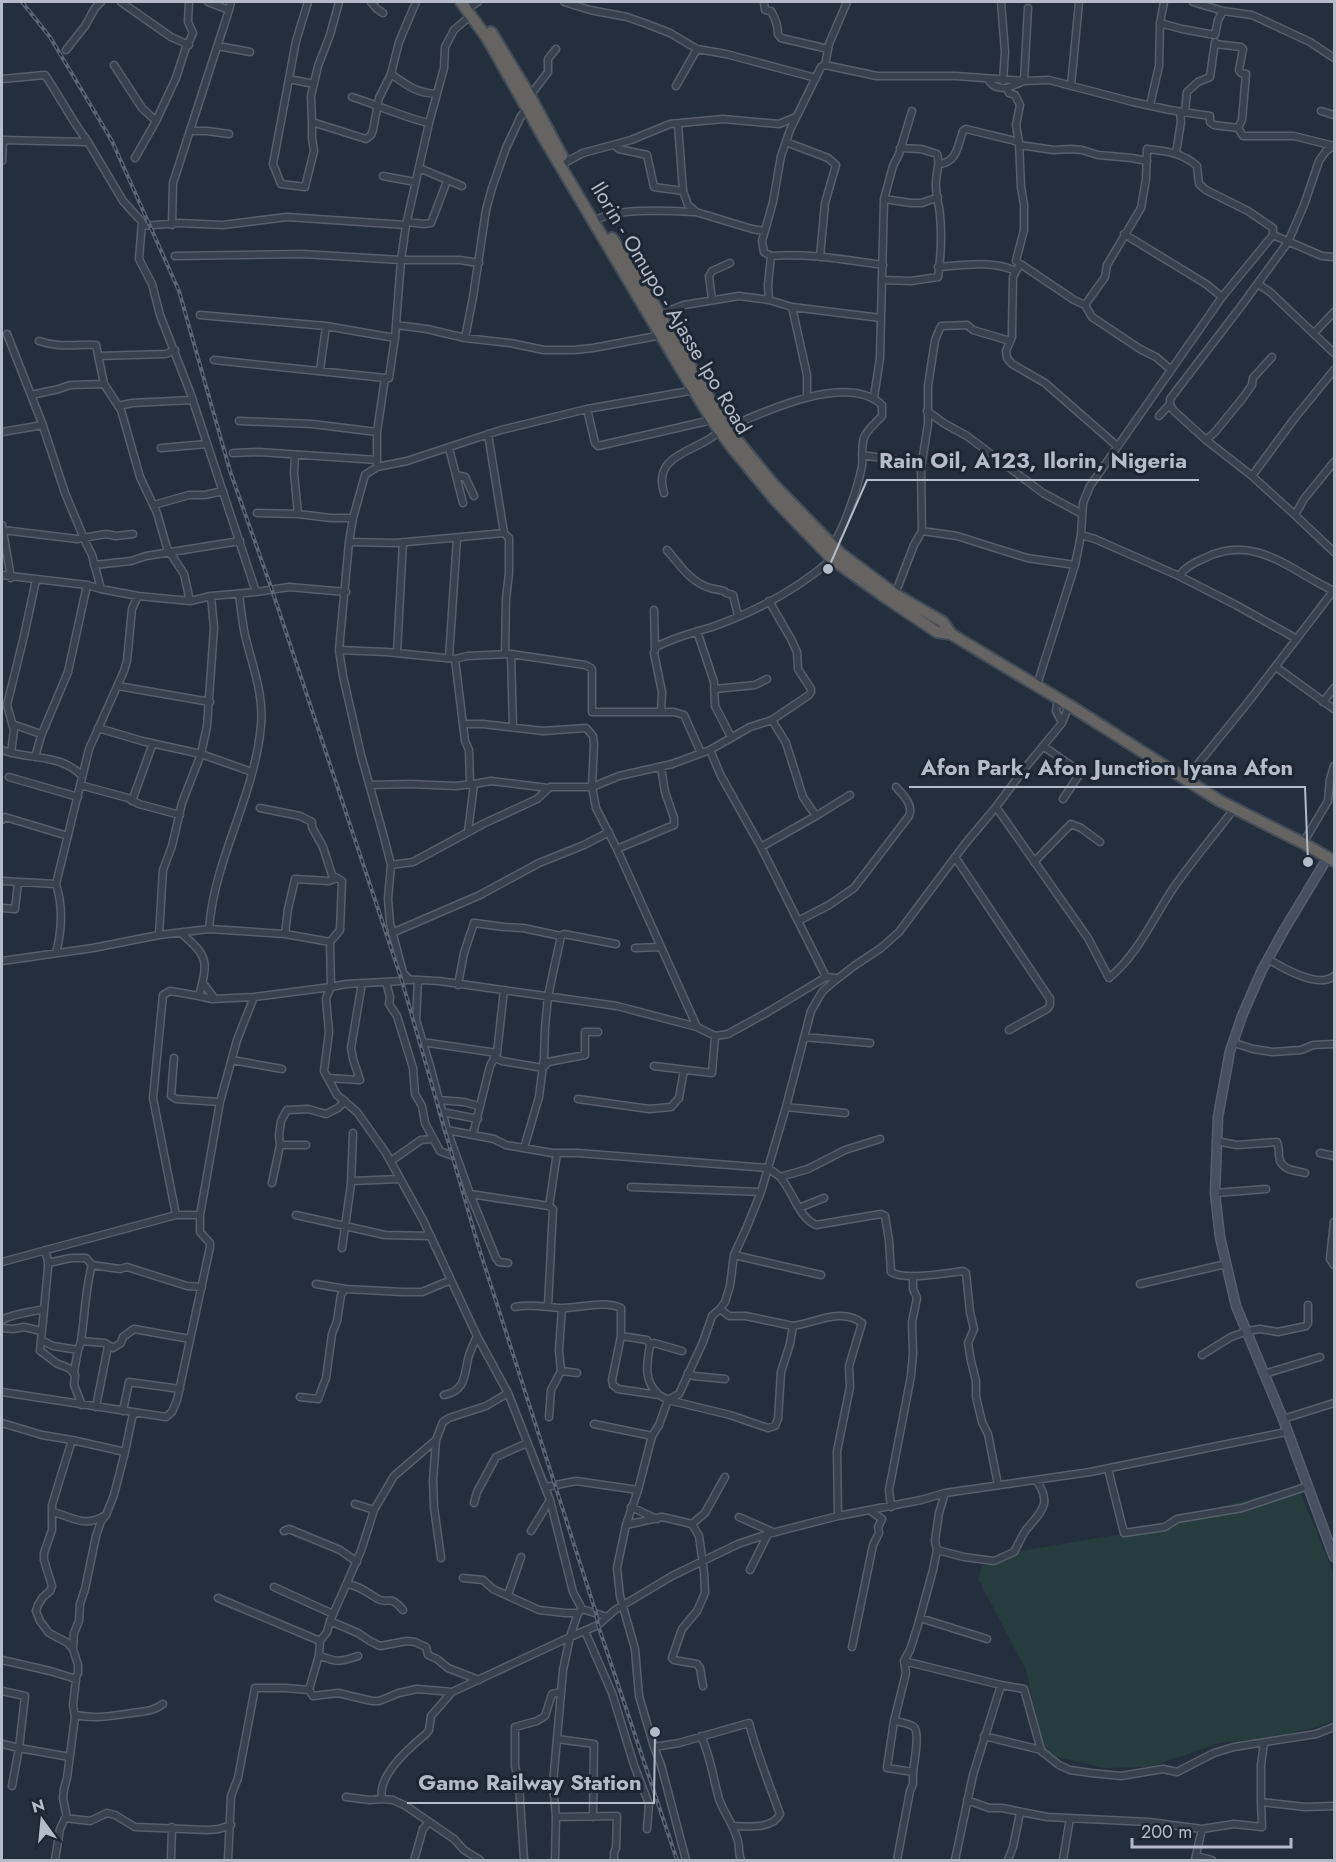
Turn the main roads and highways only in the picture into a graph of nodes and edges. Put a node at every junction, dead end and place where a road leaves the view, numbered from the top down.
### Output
1 (461, 2) edge
2 (473, 6) edge
3 (560, 156) junction
4 (723, 430) junction
5 (951, 634) junction
6 (1331, 859) edge
7 (1334, 1555) edge

1 - 2 highway
2 - 3 highway
2 - 3 highway
3 - 4 highway, Ilorin - Omupo - Ajasse Ipo Road
3 - 4 highway, Ilorin - Omupo - Ajasse Ipo Road
4 - 5 highway, Ilorin - Omupo - Ajasse Ipo Road
4 - 5 highway, Ilorin - Omupo - Ajasse Ipo Road
5 - 6 highway, Ilorin - Omupo - Ajasse Ipo Road
6 - 7 main road

